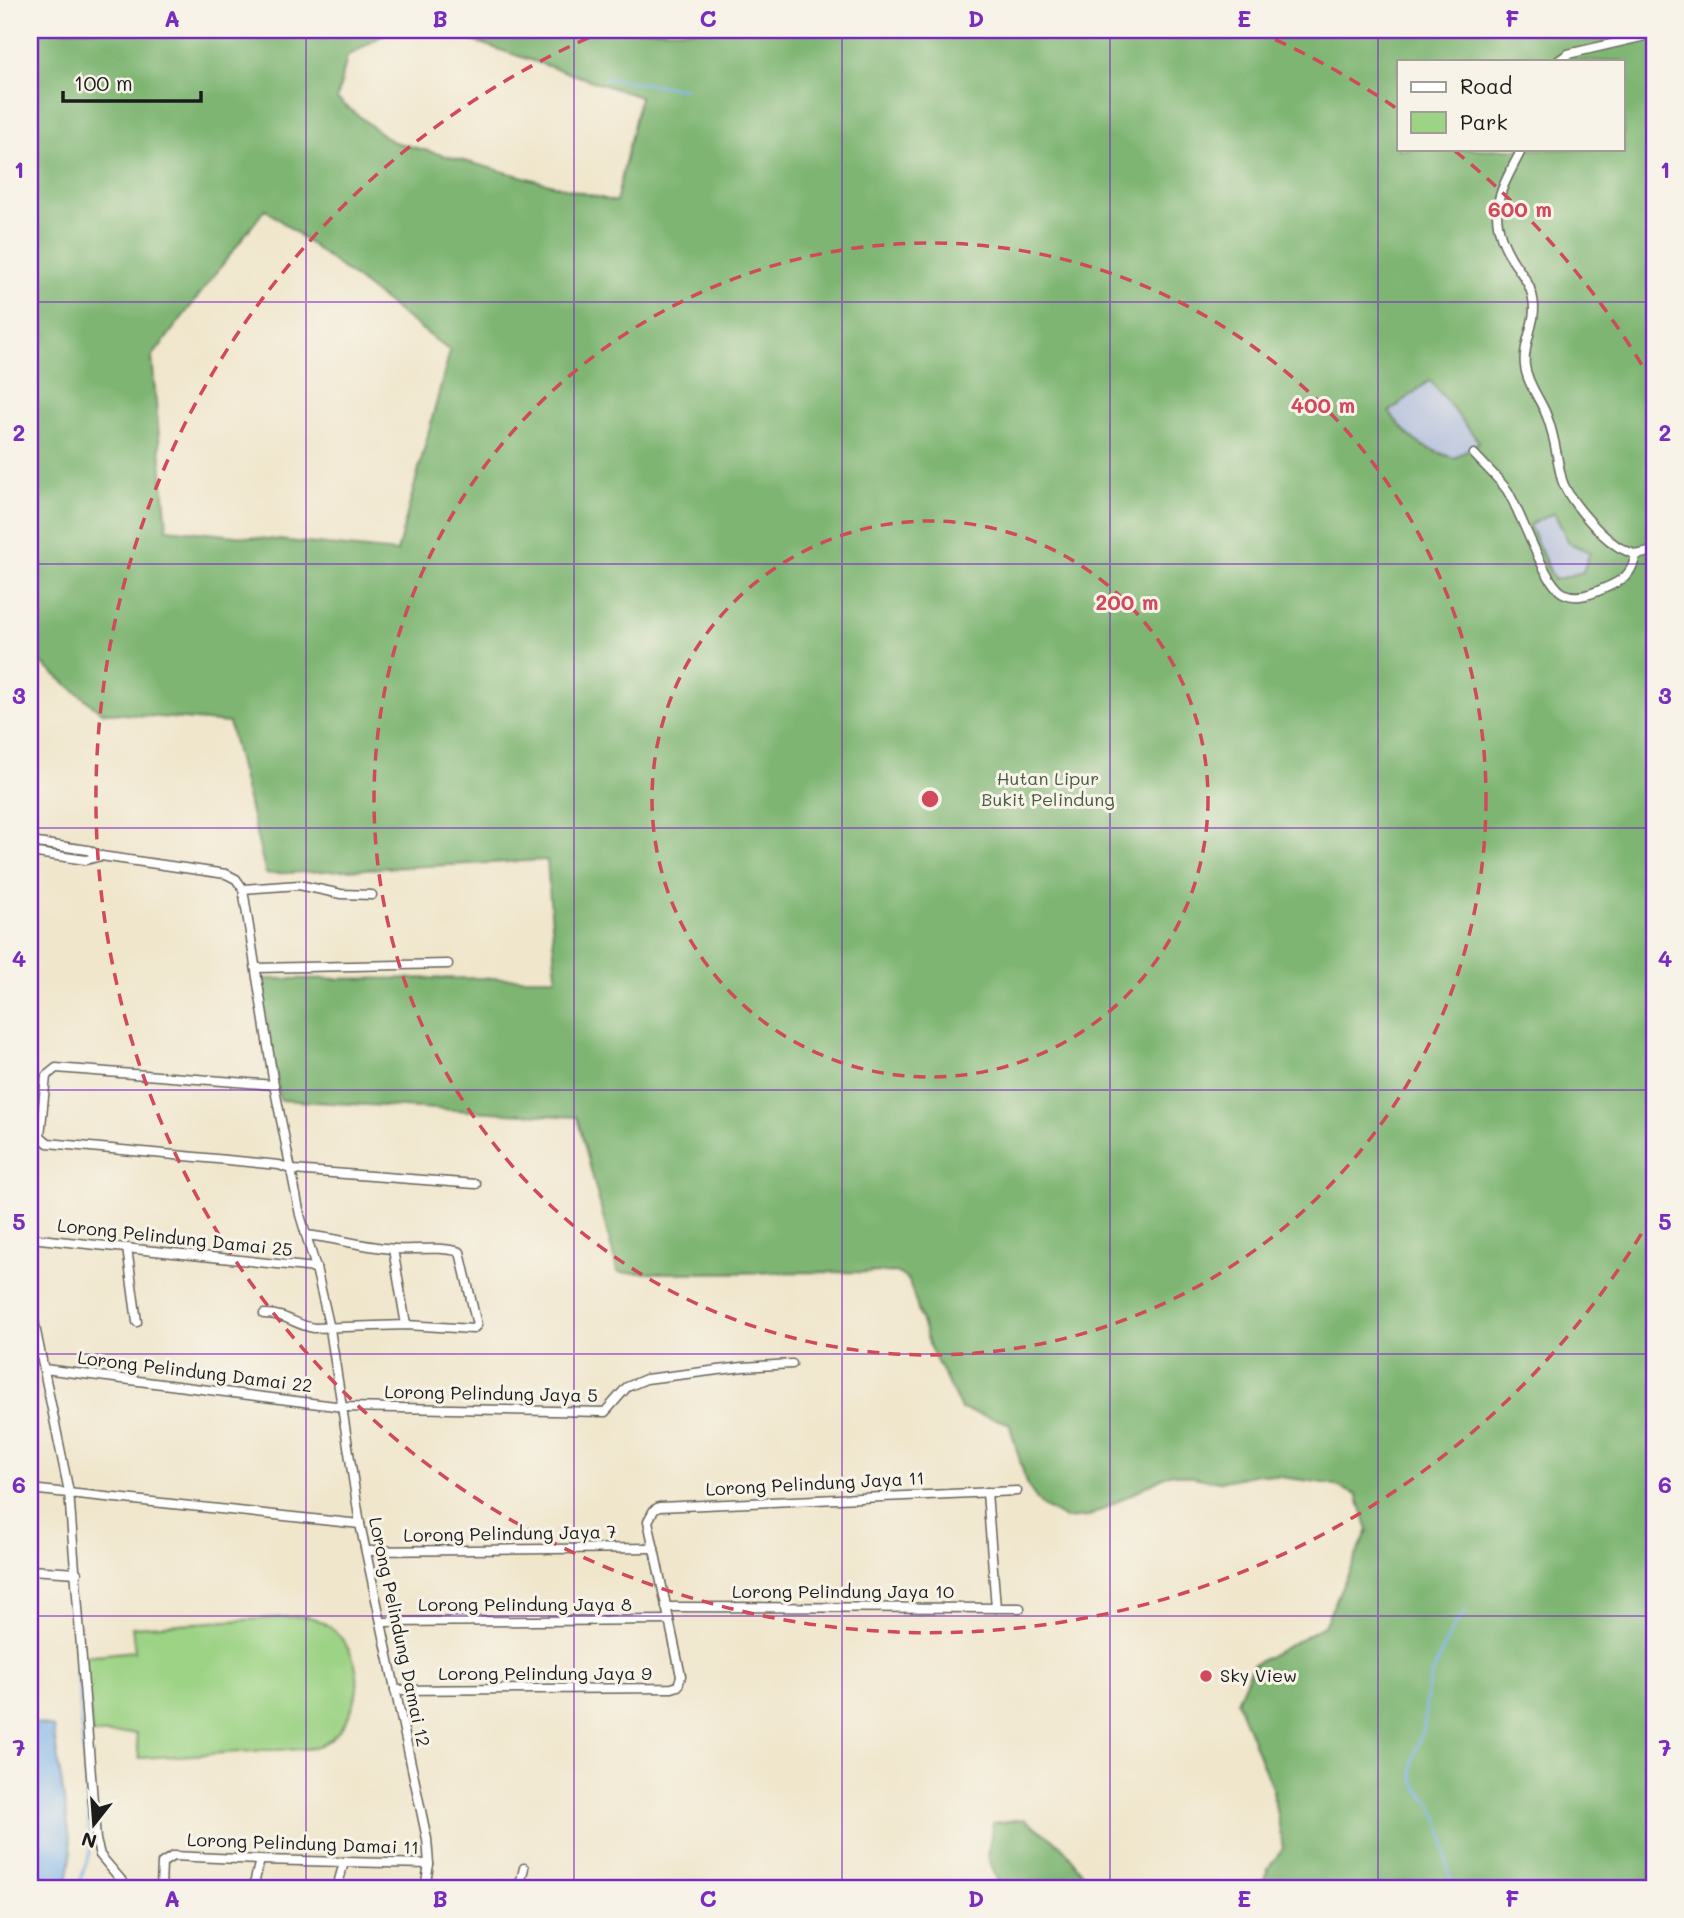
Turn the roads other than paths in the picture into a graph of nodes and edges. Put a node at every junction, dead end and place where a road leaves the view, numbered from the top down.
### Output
1 (1654, 34) edge
2 (1559, 60) edge
3 (1521, 150) edge
4 (1474, 454) dead end
5 (1654, 551) edge
6 (1636, 555) junction
7 (30, 842) edge
8 (30, 852) edge
9 (101, 856) junction
10 (243, 890) junction
11 (372, 895) dead end
12 (448, 964) dead end
13 (256, 968) junction
14 (274, 1085) junction
15 (293, 1170) junction
16 (476, 1184) dead end
17 (306, 1235) junction
18 (30, 1238) edge
19 (127, 1248) junction
20 (393, 1249) junction
21 (316, 1268) junction
22 (30, 1302) edge
23 (264, 1314) dead end
24 (137, 1322) dead end
25 (406, 1325) junction
26 (330, 1329) junction
27 (792, 1364) dead end
28 (44, 1369) junction
29 (343, 1407) junction
30 (30, 1489) edge
31 (1017, 1491) dead end
32 (69, 1492) junction
33 (987, 1492) junction
34 (360, 1524) junction
35 (654, 1548) junction
36 (366, 1551) junction
37 (30, 1570) edge
38 (77, 1573) junction
39 (666, 1607) junction
40 (996, 1608) junction
41 (1020, 1608) dead end
42 (669, 1620) junction
43 (381, 1622) junction
44 (395, 1690) junction
45 (260, 1860) junction
46 (344, 1862) junction
47 (429, 1864) junction
48 (524, 1868) dead end
49 (128, 1888) edge
50 (161, 1888) edge
51 (253, 1888) edge
52 (337, 1888) edge
53 (425, 1888) edge
54 (519, 1888) edge

1 - 2 street
3 - 6 street
4 - 6 street
5 - 6 street
7 - 9 street
8 - 9 street
9 - 10 street
10 - 11 street
10 - 13 street, Lorong Pelindung Damai 12
12 - 13 street
13 - 14 street, Lorong Pelindung Damai 12
14 - 15 street, Lorong Pelindung Damai 12
14 - 15 street
15 - 16 street
15 - 17 street, Lorong Pelindung Damai 12
17 - 20 street
17 - 21 street, Lorong Pelindung Damai 12
18 - 19 street, Lorong Pelindung Damai 25
19 - 21 street, Lorong Pelindung Damai 25
19 - 24 street
20 - 25 street
20 - 25 street
21 - 26 street, Lorong Pelindung Damai 12
22 - 28 street
23 - 26 street
25 - 26 street
26 - 29 street, Lorong Pelindung Damai 12
27 - 29 street, Lorong Pelindung Jaya 5
28 - 29 street, Lorong Pelindung Damai 22
28 - 32 street
29 - 34 street, Lorong Pelindung Damai 12
30 - 32 street
31 - 33 street, Lorong Pelindung Jaya 11
32 - 34 street
32 - 38 street
33 - 35 street, Lorong Pelindung Jaya 11
33 - 40 street
34 - 36 street, Lorong Pelindung Damai 12
35 - 36 street, Lorong Pelindung Jaya 7
35 - 39 street, Lorong Pelindung Jaya 9
36 - 43 street, Lorong Pelindung Damai 12
37 - 38 street
38 - 49 street
39 - 40 street, Lorong Pelindung Jaya 10
39 - 42 street, Lorong Pelindung Jaya 9
40 - 41 street, Lorong Pelindung Jaya 10
42 - 43 street, Lorong Pelindung Jaya 8
42 - 44 street, Lorong Pelindung Jaya 9
43 - 44 street, Lorong Pelindung Damai 12
44 - 47 street, Lorong Pelindung Damai 12
45 - 46 street, Lorong Pelindung Damai 11
45 - 50 street, Lorong Pelindung Damai 11
45 - 51 street
46 - 47 street, Lorong Pelindung Damai 11
46 - 52 street
47 - 53 street, Lorong Pelindung Damai 12
48 - 54 street

